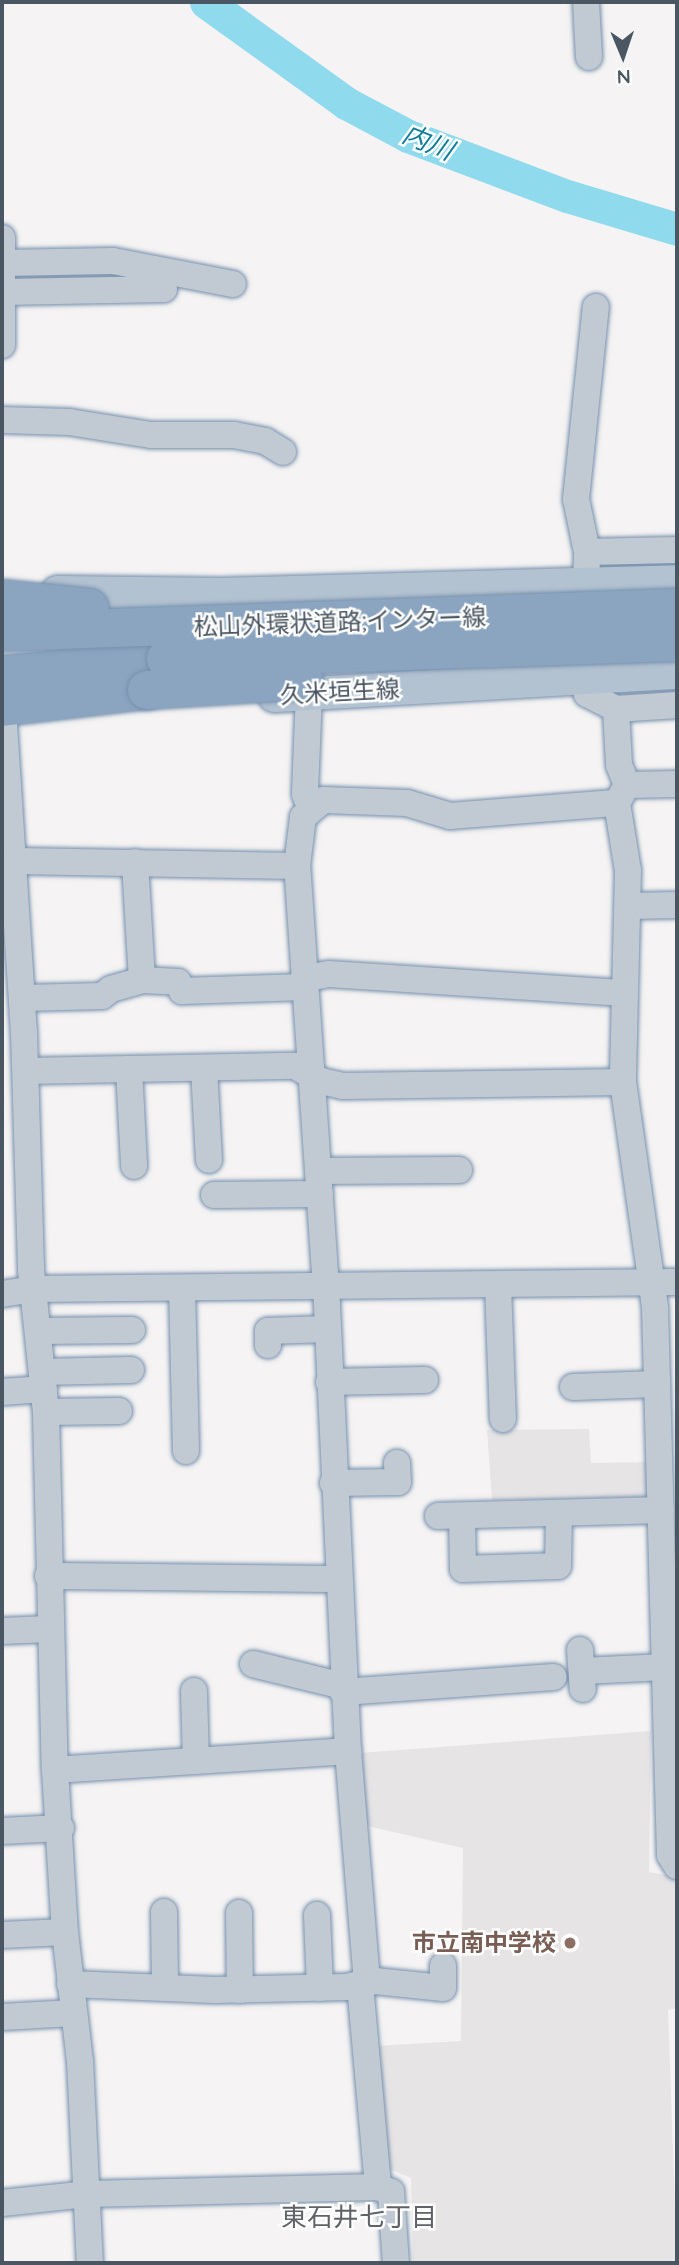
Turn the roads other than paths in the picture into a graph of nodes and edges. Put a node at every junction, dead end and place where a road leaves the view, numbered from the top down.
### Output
1 (586, 2) edge
2 (589, 57) dead end
3 (2, 239) edge
4 (3, 282) edge
5 (233, 284) dead end
6 (164, 289) dead end
7 (596, 307) dead end
8 (2, 345) edge
9 (2, 420) edge
10 (283, 452) dead end
11 (677, 550) edge
12 (586, 568) junction
13 (677, 581) edge
14 (4, 592) edge
15 (194, 593) junction
16 (677, 608) edge
17 (501, 617) junction
18 (2, 632) edge
19 (677, 642) edge
20 (581, 662) junction
21 (677, 672) edge
22 (309, 693) junction
23 (2, 700) edge
24 (201, 700) junction
25 (677, 705) edge
26 (616, 709) junction
27 (677, 784) edge
28 (622, 794) junction
29 (310, 807) junction
30 (10, 856) edge
31 (135, 862) junction
32 (297, 866) junction
33 (677, 905) edge
34 (628, 906) junction
35 (10, 931) edge
36 (142, 980) junction
37 (303, 983) junction
38 (624, 993) junction
39 (23, 998) junction
40 (13, 1032) edge
41 (204, 1068) junction
42 (129, 1069) junction
43 (26, 1071) junction
44 (308, 1073) junction
45 (623, 1082) junction
46 (209, 1160) dead end
47 (134, 1166) dead end
48 (459, 1170) dead end
49 (319, 1182) junction
50 (214, 1195) dead end
51 (648, 1282) junction
52 (677, 1282) edge
53 (498, 1285) junction
54 (182, 1288) junction
55 (326, 1288) junction
56 (34, 1289) junction
57 (2, 1294) edge
58 (327, 1329) junction
59 (39, 1331) junction
60 (132, 1331) dead end
61 (268, 1345) dead end
62 (131, 1370) dead end
63 (425, 1380) dead end
64 (329, 1382) junction
65 (657, 1384) junction
66 (573, 1387) dead end
67 (44, 1391) junction
68 (2, 1392) edge
69 (119, 1411) dead end
70 (503, 1419) dead end
71 (668, 1429) edge
72 (186, 1451) dead end
73 (397, 1463) dead end
74 (333, 1483) junction
75 (559, 1513) junction
76 (666, 1526) edge
77 (48, 1576) junction
78 (338, 1579) junction
79 (48, 1629) junction
80 (2, 1631) edge
81 (671, 1632) edge
82 (669, 1669) edge
83 (582, 1670) dead end
84 (263, 1672) dead end
85 (553, 1677) dead end
86 (343, 1689) junction
87 (194, 1691) dead end
88 (672, 1729) edge
89 (348, 1751) junction
90 (196, 1761) junction
91 (55, 1770) junction
92 (61, 1828) junction
93 (2, 1831) edge
94 (677, 1866) edge
95 (164, 1912) dead end
96 (239, 1913) dead end
97 (317, 1915) dead end
98 (65, 1932) junction
99 (2, 1935) edge
100 (443, 1966) dead end
101 (363, 1983) junction
102 (70, 1984) junction
103 (165, 1988) junction
104 (320, 1988) junction
105 (240, 1990) junction
106 (74, 2013) junction
107 (2, 2017) edge
108 (378, 2187) junction
109 (87, 2194) junction
110 (2, 2203) edge
111 (90, 2263) edge
112 (396, 2263) edge

1 - 2 street
3 - 4 street
4 - 5 street
4 - 6 street
4 - 8 street
7 - 12 street
9 - 10 street
11 - 12 street
12 - 13 main road
12 - 15 main road
12 - 20 main road
14 - 15 main road
14 - 17 highway, bridge
15 - 24 main road
16 - 17 highway, 松山外環状道路;インター線, bridge
17 - 18 highway, 松山外環状道路;インター線, bridge
19 - 20 highway, 松山外環状道路;インター線, bridge
20 - 21 main road, 久米垣生線
20 - 22 main road, 久米垣生線
20 - 23 highway, bridge
20 - 23 highway, 松山外環状道路;インター線, bridge
20 - 26 street
22 - 24 main road, 久米垣生線
22 - 29 street
23 - 24 main road, 久米垣生線
23 - 30 street
25 - 26 street
26 - 28 street
27 - 28 street
28 - 29 street
28 - 34 street
29 - 32 street
30 - 31 street
30 - 35 street
31 - 32 street
31 - 36 street
32 - 37 street
33 - 34 street
34 - 38 street
35 - 39 street
36 - 37 street
36 - 39 street
37 - 38 street
37 - 44 street
38 - 45 street
39 - 40 street
40 - 43 street
41 - 42 street
41 - 44 street
41 - 46 street
42 - 43 street
42 - 47 street
43 - 56 street
44 - 45 street
44 - 49 street
45 - 51 street
48 - 49 street
49 - 50 street
49 - 55 street
51 - 52 street
51 - 53 street
51 - 65 street
53 - 55 street
53 - 70 street
54 - 55 street
54 - 56 street
54 - 72 street
55 - 58 street
56 - 57 street
56 - 59 street
58 - 61 street
58 - 64 street
59 - 60 street
59 - 67 street
62 - 67 street
63 - 64 street
64 - 74 street
65 - 66 street
65 - 71 street
67 - 68 street
67 - 69 street
67 - 77 street
71 - 76 street
73 - 74 street
74 - 78 street
75 - 75 street
75 - 76 street
76 - 81 street
77 - 78 street
77 - 79 street
78 - 86 street
79 - 80 street
79 - 91 street
81 - 82 street
82 - 83 street
82 - 88 street
84 - 86 street
85 - 86 street
86 - 89 street
87 - 90 street
88 - 94 street
89 - 90 street
89 - 101 street
90 - 91 street
91 - 92 street
92 - 93 street
92 - 98 street
95 - 103 street
96 - 105 street
97 - 104 street
98 - 99 street
98 - 102 street
100 - 101 street
101 - 104 street
101 - 108 street
102 - 103 street
102 - 106 street
103 - 105 street
104 - 105 street
106 - 107 street
106 - 109 street
108 - 109 street
108 - 112 street
109 - 110 street
109 - 111 street

